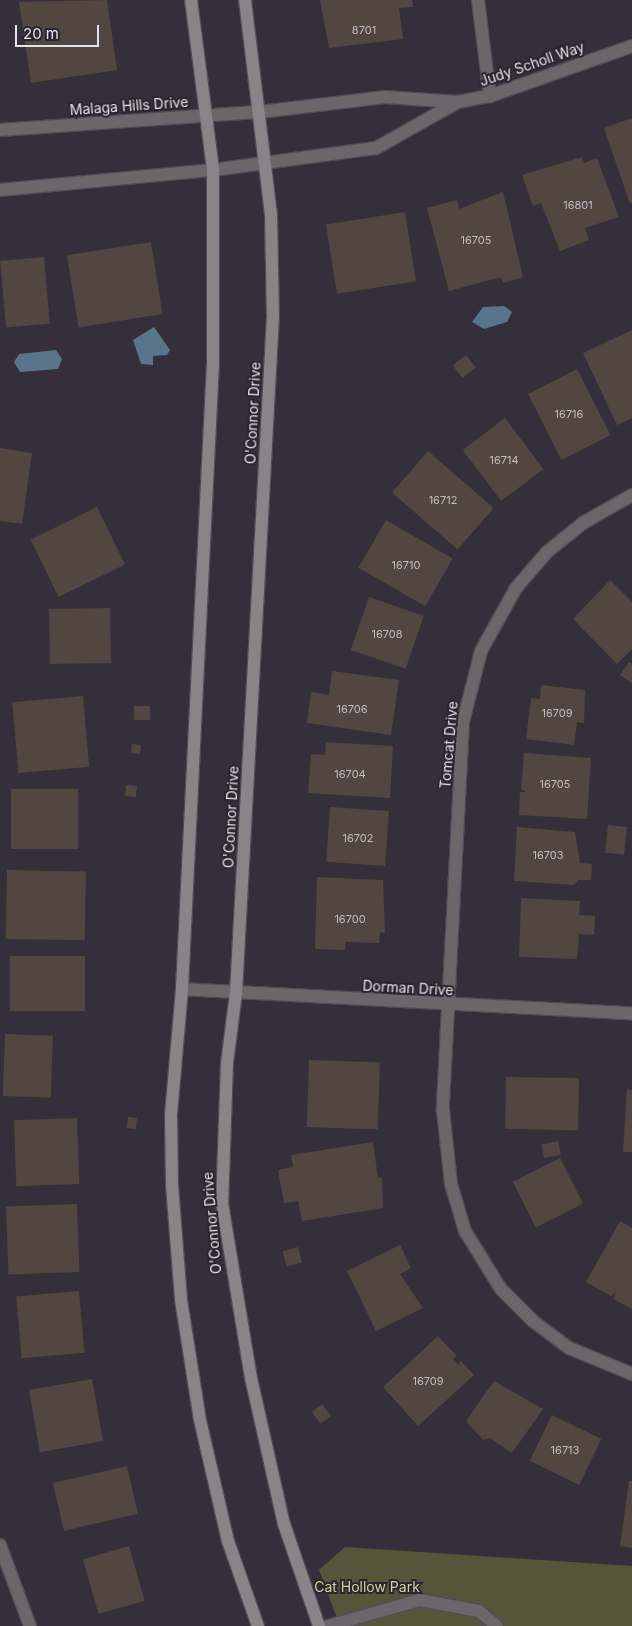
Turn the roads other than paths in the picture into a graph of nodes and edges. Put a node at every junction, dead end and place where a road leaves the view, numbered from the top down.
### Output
1 (191, 0) edge
2 (245, 0) edge
3 (478, 0) edge
4 (632, 46) edge
5 (490, 96) junction
6 (458, 102) junction
7 (260, 112) junction
8 (207, 116) junction
9 (0, 130) edge
10 (264, 163) junction
11 (213, 170) junction
12 (0, 190) edge
13 (632, 494) edge
14 (182, 989) junction
15 (236, 993) junction
16 (449, 1005) junction
17 (632, 1013) edge
18 (632, 1374) edge
19 (0, 1545) edge
20 (30, 1626) edge
21 (258, 1626) edge
22 (319, 1626) edge
23 (328, 1626) edge
24 (497, 1626) edge

1 - 8 main road
2 - 7 main road, O'Connor Drive
3 - 5 street
4 - 5 street, Judy Scholl Way
5 - 6 street, Judy Scholl Way
6 - 7 street, Judy Scholl Way
6 - 10 street
7 - 8 street, Malaga Hills Drive
7 - 10 main road, O'Connor Drive
8 - 9 street, Malaga Hills Drive
8 - 11 main road
10 - 11 street
10 - 15 main road, O'Connor Drive
11 - 12 street
11 - 14 main road
13 - 16 street, Tomcat Drive
14 - 15 street, Dorman Drive
14 - 21 main road
15 - 16 street, Dorman Drive
15 - 22 main road, O'Connor Drive
16 - 17 street, Dorman Drive
16 - 18 street, Tomcat Drive
19 - 20 street
23 - 24 street

